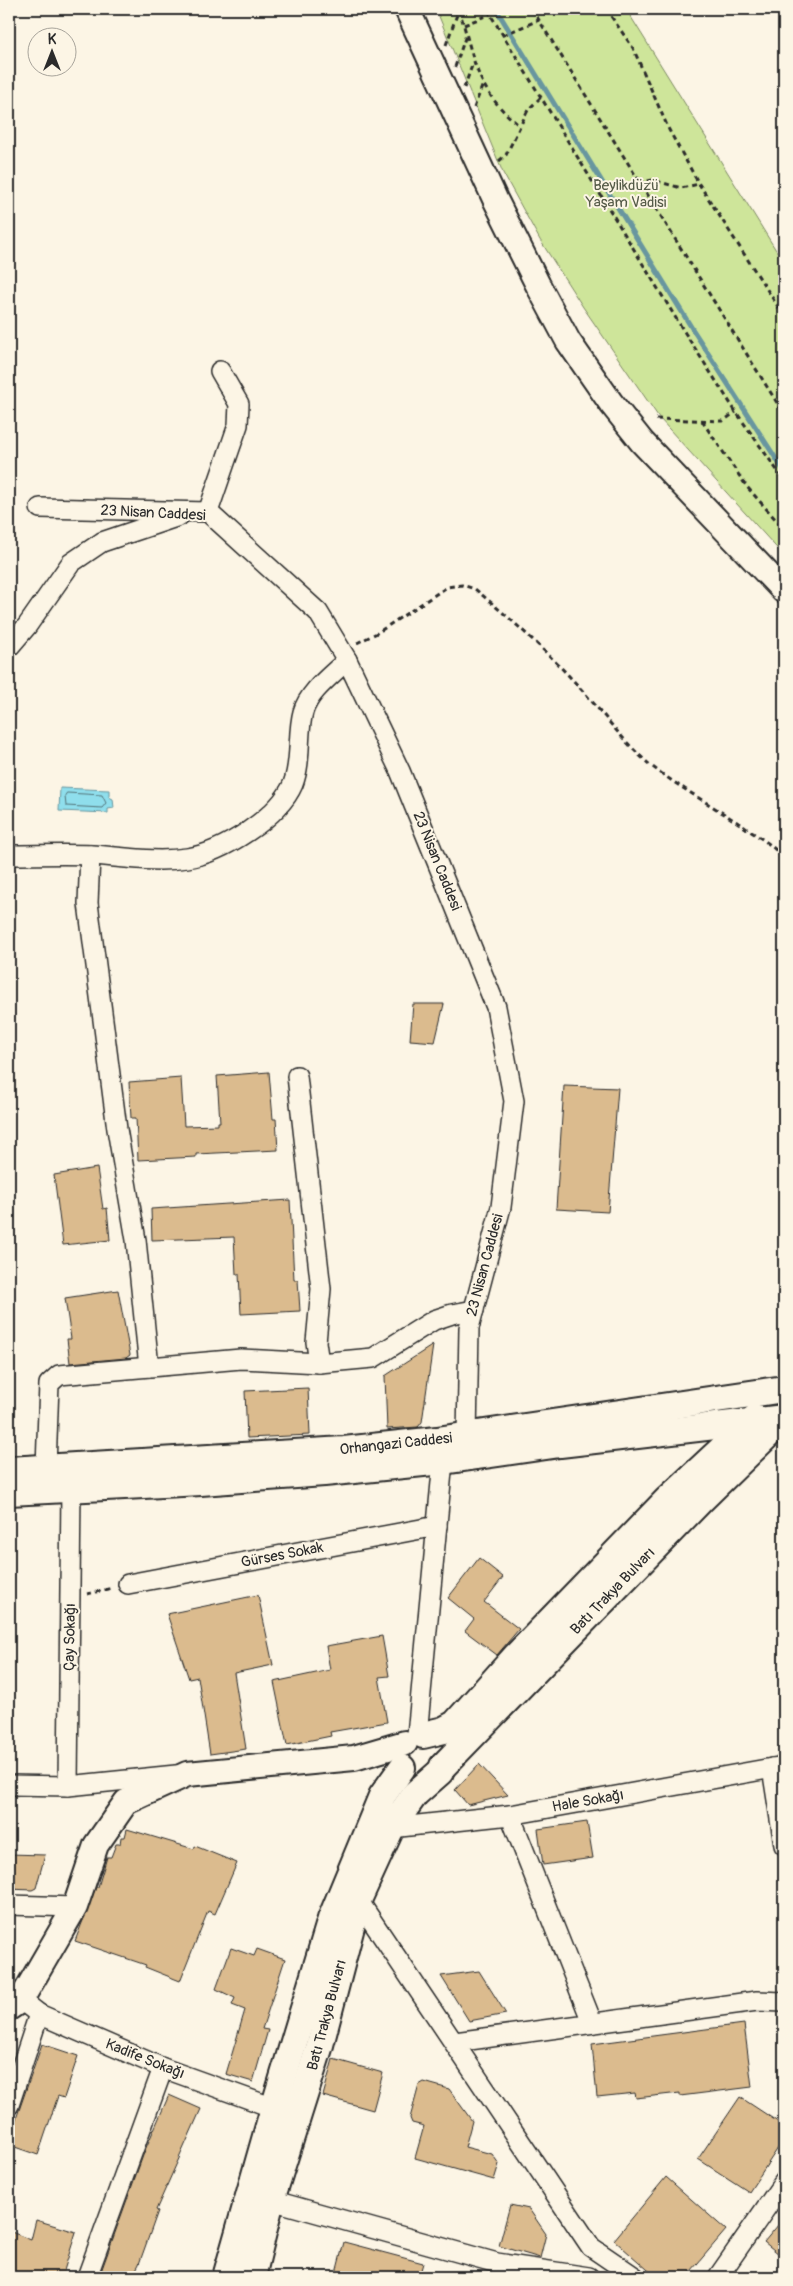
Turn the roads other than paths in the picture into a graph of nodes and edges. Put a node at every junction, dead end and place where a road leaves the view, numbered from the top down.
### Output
1 (407, 9) edge
2 (220, 371) dead end
3 (40, 508) dead end
4 (200, 512) junction
5 (784, 591) edge
6 (9, 647) edge
7 (343, 654) junction
8 (9, 855) edge
9 (90, 855) junction
10 (297, 1076) dead end
11 (474, 1310) junction
12 (319, 1363) junction
13 (150, 1367) junction
14 (783, 1391) edge
15 (784, 1419) edge
16 (753, 1422) junction
17 (674, 1431) junction
18 (467, 1436) junction
19 (443, 1461) junction
20 (46, 1468) junction
21 (9, 1470) edge
22 (689, 1480) junction
23 (71, 1489) junction
24 (9, 1492) edge
25 (437, 1526) junction
26 (128, 1584) road end
27 (410, 1749) junction
28 (778, 1767) edge
29 (442, 1769) junction
30 (187, 1774) junction
31 (9, 1785) edge
32 (68, 1786) junction
33 (510, 1815) junction
34 (391, 1828) junction
35 (784, 1845) edge
36 (358, 1900) junction
37 (9, 1905) edge
38 (75, 1907) junction
39 (784, 2002) edge
40 (23, 2008) edge
41 (592, 2022) junction
42 (455, 2042) junction
43 (163, 2068) junction
44 (9, 2104) edge
45 (274, 2108) junction
46 (784, 2182) edge
47 (272, 2200) junction
48 (87, 2277) edge
49 (226, 2277) edge
50 (252, 2277) edge
51 (589, 2277) edge
52 (636, 2277) edge
53 (718, 2277) edge

1 - 5 street
2 - 4 street
3 - 4 street, 23 Nisan Caddesi
4 - 6 street
4 - 7 street, 23 Nisan Caddesi
7 - 9 street
7 - 11 street, 23 Nisan Caddesi
8 - 9 street
9 - 13 street
10 - 12 street
11 - 12 street
11 - 18 street, 23 Nisan Caddesi
12 - 13 street
13 - 20 street
14 - 16 main road, Batı Trakya Bulvarı
14 - 18 main road, Orhangazi Caddesi
15 - 16 main road, Batı Trakya Bulvarı
15 - 29 main road, Batı Trakya Bulvarı
16 - 17 main road, Orhangazi Caddesi
16 - 22 main road, Batı Trakya Bulvarı
17 - 19 main road, Orhangazi Caddesi
17 - 22 main road
18 - 20 main road, Orhangazi Caddesi
19 - 23 main road, Orhangazi Caddesi
19 - 25 street
20 - 21 main road, Orhangazi Caddesi
22 - 27 main road, Batı Trakya Bulvarı
23 - 24 main road, Orhangazi Caddesi
23 - 32 street, Çay Sokağı
25 - 26 street, Gürses Sokak
25 - 27 street
27 - 29 main road
27 - 29 main road
27 - 30 street
27 - 45 main road, Batı Trakya Bulvarı
28 - 33 street, Hale Sokağı
28 - 35 street
29 - 34 main road, Batı Trakya Bulvarı
30 - 32 street
30 - 38 street
31 - 32 street
33 - 34 street, Hale Sokağı
33 - 41 street
34 - 36 main road, Batı Trakya Bulvarı
36 - 42 street
36 - 47 main road, Batı Trakya Bulvarı
37 - 38 street
38 - 40 street
39 - 41 street
40 - 43 street, Kadife Sokağı
40 - 44 street
41 - 42 street
42 - 52 street
43 - 45 street, Kadife Sokağı
43 - 48 street
45 - 49 main road, Batı Trakya Bulvarı
46 - 53 street
47 - 50 main road, Batı Trakya Bulvarı
47 - 51 street

